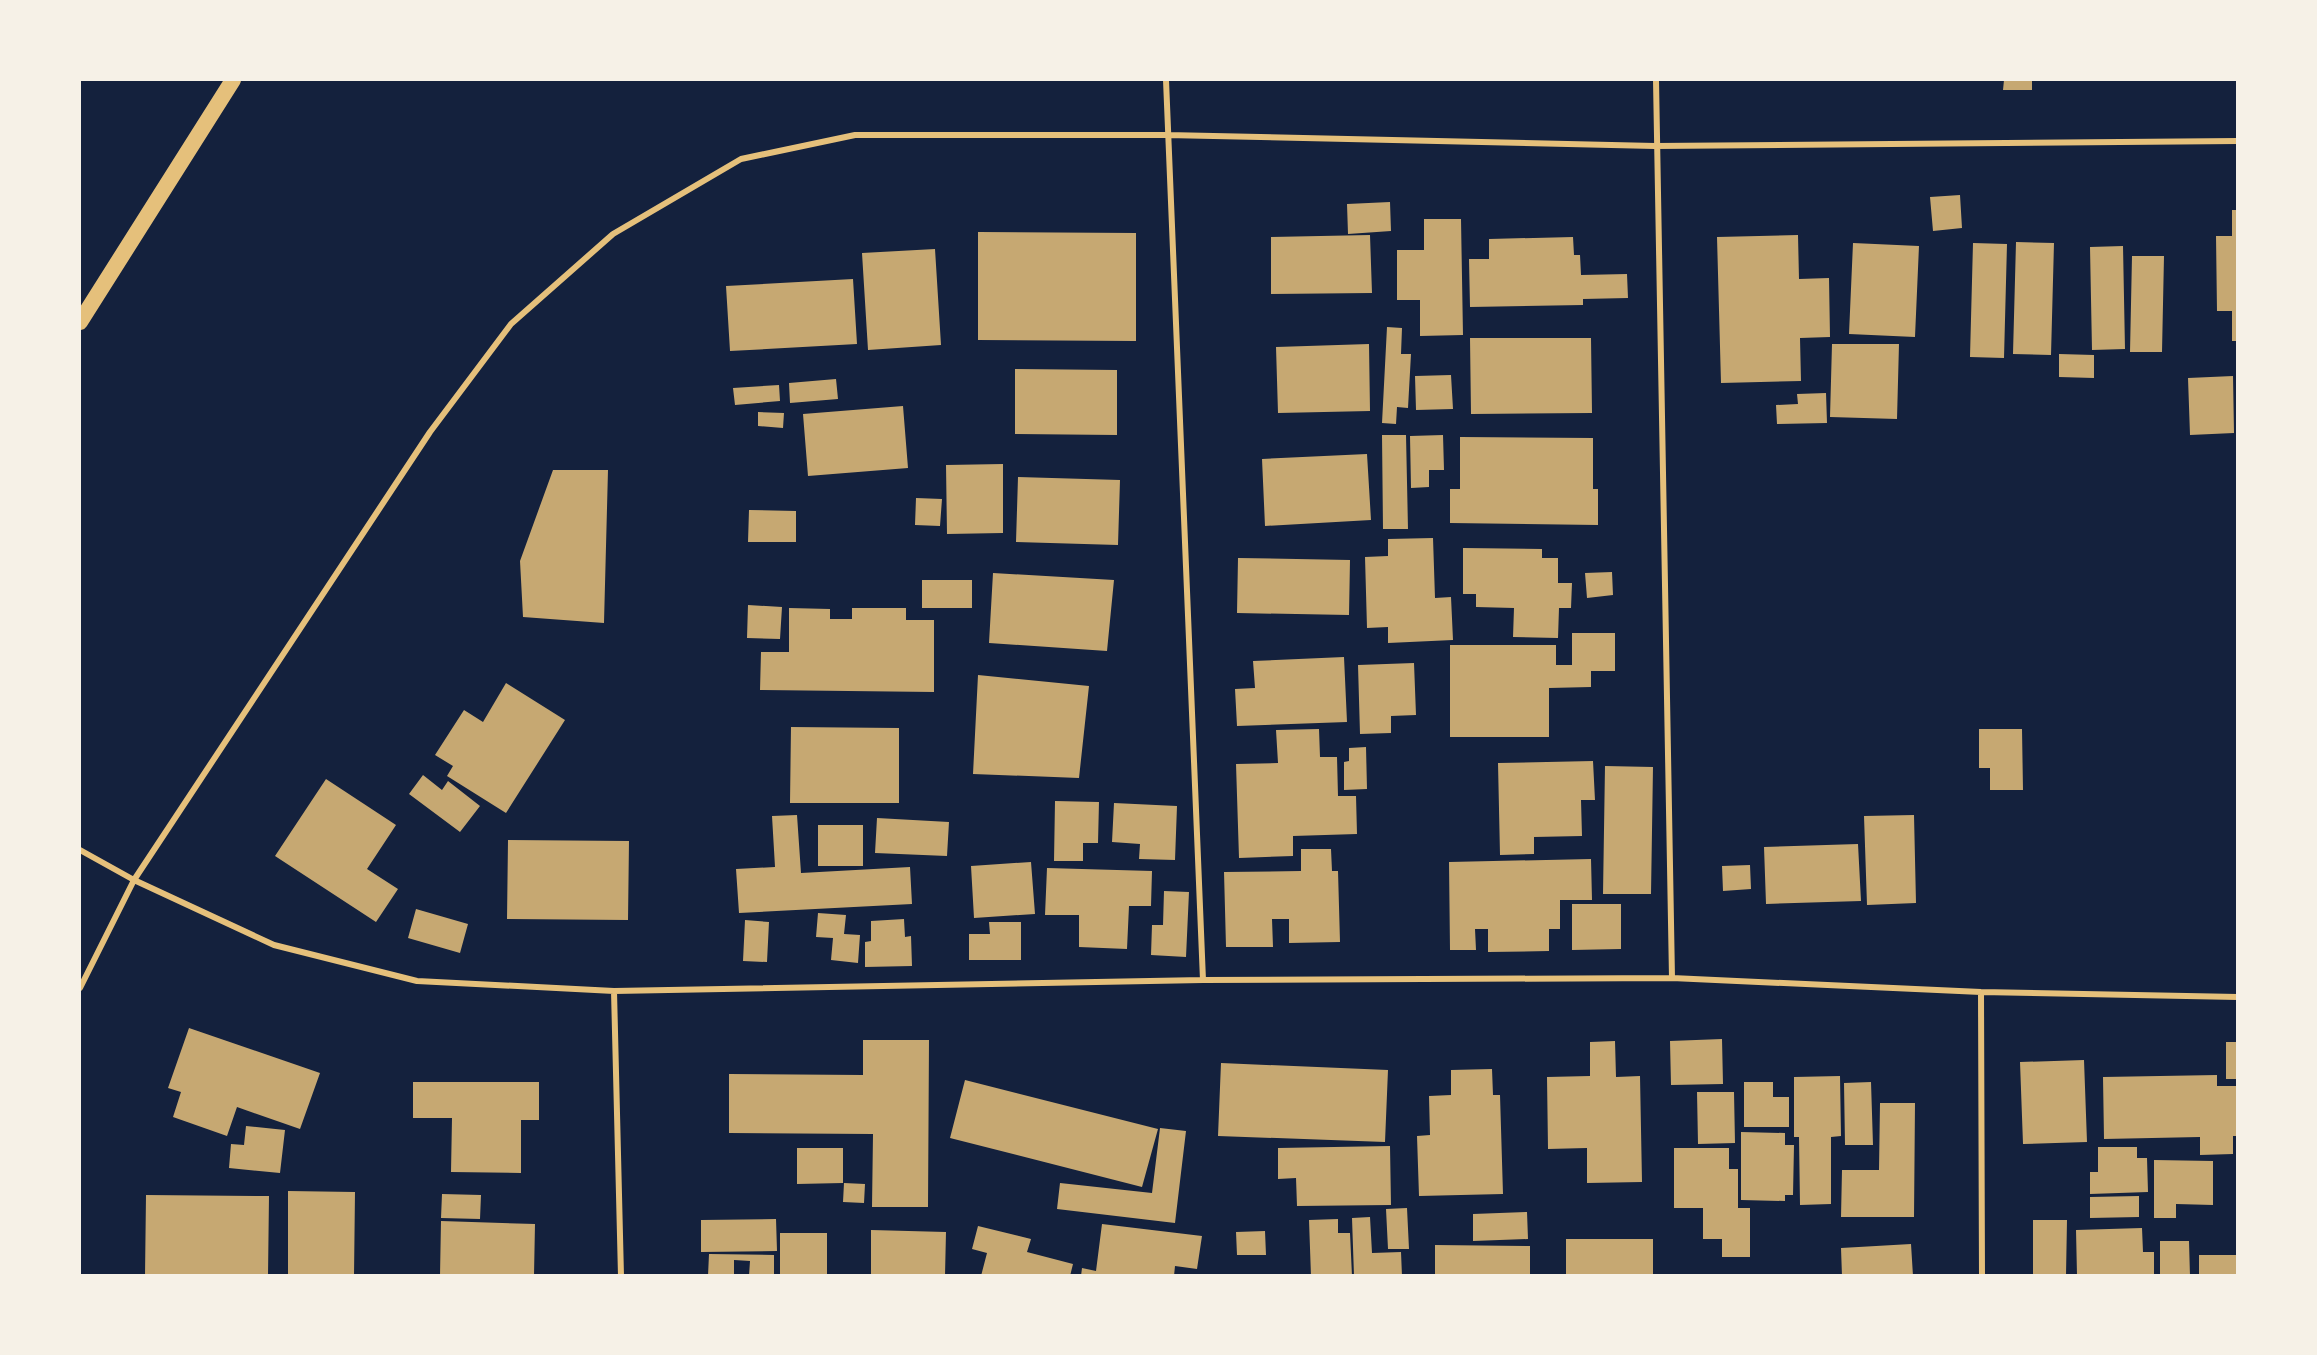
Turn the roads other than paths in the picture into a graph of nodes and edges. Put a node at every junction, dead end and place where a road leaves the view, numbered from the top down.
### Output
1 (233, 80) edge
2 (1166, 80) edge
3 (1656, 80) edge
4 (1167, 135) junction
5 (2238, 141) edge
6 (1655, 146) junction
7 (80, 322) edge
8 (80, 850) edge
9 (134, 880) junction
10 (1672, 978) junction
11 (1203, 980) junction
12 (80, 988) edge
13 (614, 991) junction
14 (1980, 992) junction
15 (2238, 997) edge
16 (621, 1275) edge
17 (1982, 1275) edge

1 - 7 highway
2 - 4 street
3 - 6 street
4 - 6 street
4 - 9 street
4 - 11 street
5 - 6 street
6 - 10 street
8 - 9 street
9 - 12 street
9 - 13 street
10 - 11 street
10 - 14 street
11 - 13 street
13 - 16 street
14 - 15 street
14 - 17 street

